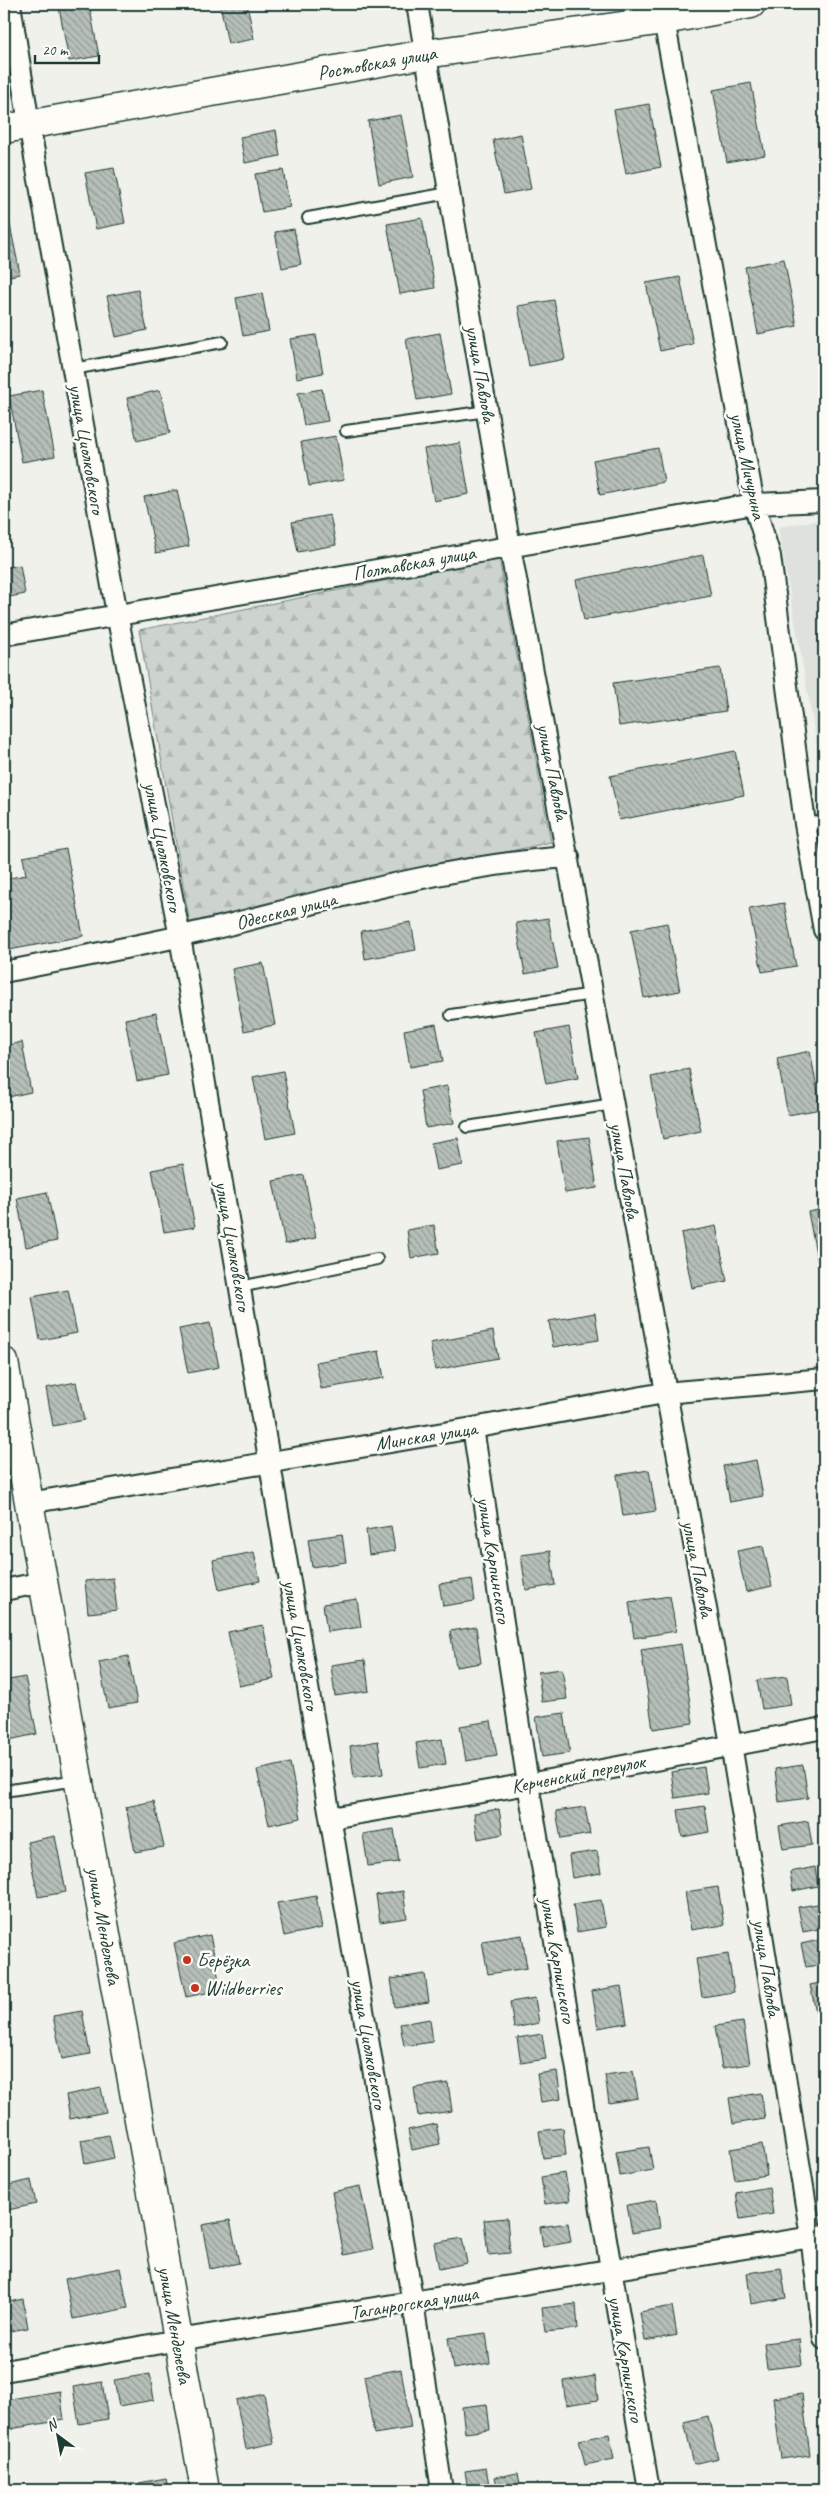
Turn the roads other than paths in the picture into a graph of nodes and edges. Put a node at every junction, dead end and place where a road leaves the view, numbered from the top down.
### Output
1 (10, 4) edge
2 (417, 4) edge
3 (750, 4) edge
4 (663, 12) edge
5 (426, 54) junction
6 (16, 126) edge
7 (450, 193) junction
8 (308, 218) dead end
9 (222, 342) dead end
10 (73, 369) junction
11 (487, 411) junction
12 (346, 431) dead end
13 (824, 501) edge
14 (754, 504) junction
15 (510, 547) junction
16 (117, 614) junction
17 (4, 635) edge
18 (814, 822) edge
19 (569, 857) junction
20 (824, 930) edge
21 (180, 937) junction
22 (4, 972) edge
23 (593, 994) junction
24 (451, 1015) dead end
25 (613, 1104) junction
26 (467, 1127) dead end
27 (377, 1259) dead end
28 (240, 1287) junction
29 (4, 1362) edge
30 (824, 1379) edge
31 (664, 1393) junction
32 (473, 1428) junction
33 (270, 1461) junction
34 (29, 1503) junction
35 (43, 1582) junction
36 (4, 1590) edge
37 (824, 1728) edge
38 (731, 1744) junction
39 (78, 1780) junction
40 (528, 1784) junction
41 (4, 1791) edge
42 (331, 1818) junction
43 (818, 2236) edge
44 (610, 2270) junction
45 (414, 2303) junction
46 (824, 2339) edge
47 (178, 2340) junction
48 (4, 2371) edge
49 (205, 2490) edge
50 (442, 2490) edge
51 (649, 2490) edge

1 - 6 street, улица Циолковского
2 - 5 street, улица Павлова
3 - 4 street, Ростовская улица
4 - 5 street, Ростовская улица
4 - 14 street, улица Мичурина
5 - 6 street, Ростовская улица
5 - 7 street, улица Павлова
6 - 10 street, улица Циолковского
7 - 8 lane
7 - 11 street, улица Павлова
9 - 10 lane
10 - 16 street, улица Циолковского
11 - 12 lane
11 - 15 street, улица Павлова
13 - 14 street, Полтавская улица
14 - 15 street, Полтавская улица
14 - 18 street, улица Мичурина
15 - 16 street, Полтавская улица
15 - 19 street, улица Павлова
16 - 17 street, Полтавская улица
16 - 21 street, улица Циолковского
18 - 20 street, улица Мичурина
19 - 21 street, Одесская улица
19 - 23 street, улица Павлова
21 - 22 street, Одесская улица
21 - 28 street, улица Циолковского
23 - 24 lane
23 - 25 street, улица Павлова
25 - 26 lane
25 - 31 street, улица Павлова
27 - 28 lane
28 - 33 street, улица Циолковского
29 - 34 street, улица Менделеева
30 - 31 street, Минская улица
31 - 32 street, Минская улица
31 - 38 street, улица Павлова
32 - 33 street, Минская улица
32 - 40 street, улица Карпинского
33 - 34 street, Минская улица
33 - 42 street, улица Циолковского
34 - 35 street, улица Менделеева
35 - 36 street
35 - 39 street, улица Менделеева
37 - 38 street, Керченский переулок
38 - 40 street, Керченский переулок
38 - 43 street, улица Павлова
39 - 41 lane
39 - 47 street, улица Менделеева
40 - 42 street, Керченский переулок
40 - 44 street, улица Карпинского
42 - 45 street, улица Циолковского
43 - 44 street, Таганрогская улица
43 - 46 street, улица Павлова
44 - 45 street, Таганрогская улица
44 - 51 street, улица Карпинского
45 - 47 street, Таганрогская улица
45 - 50 street, улица Циолковского
47 - 48 street, Таганрогская улица
47 - 49 street, улица Менделеева

